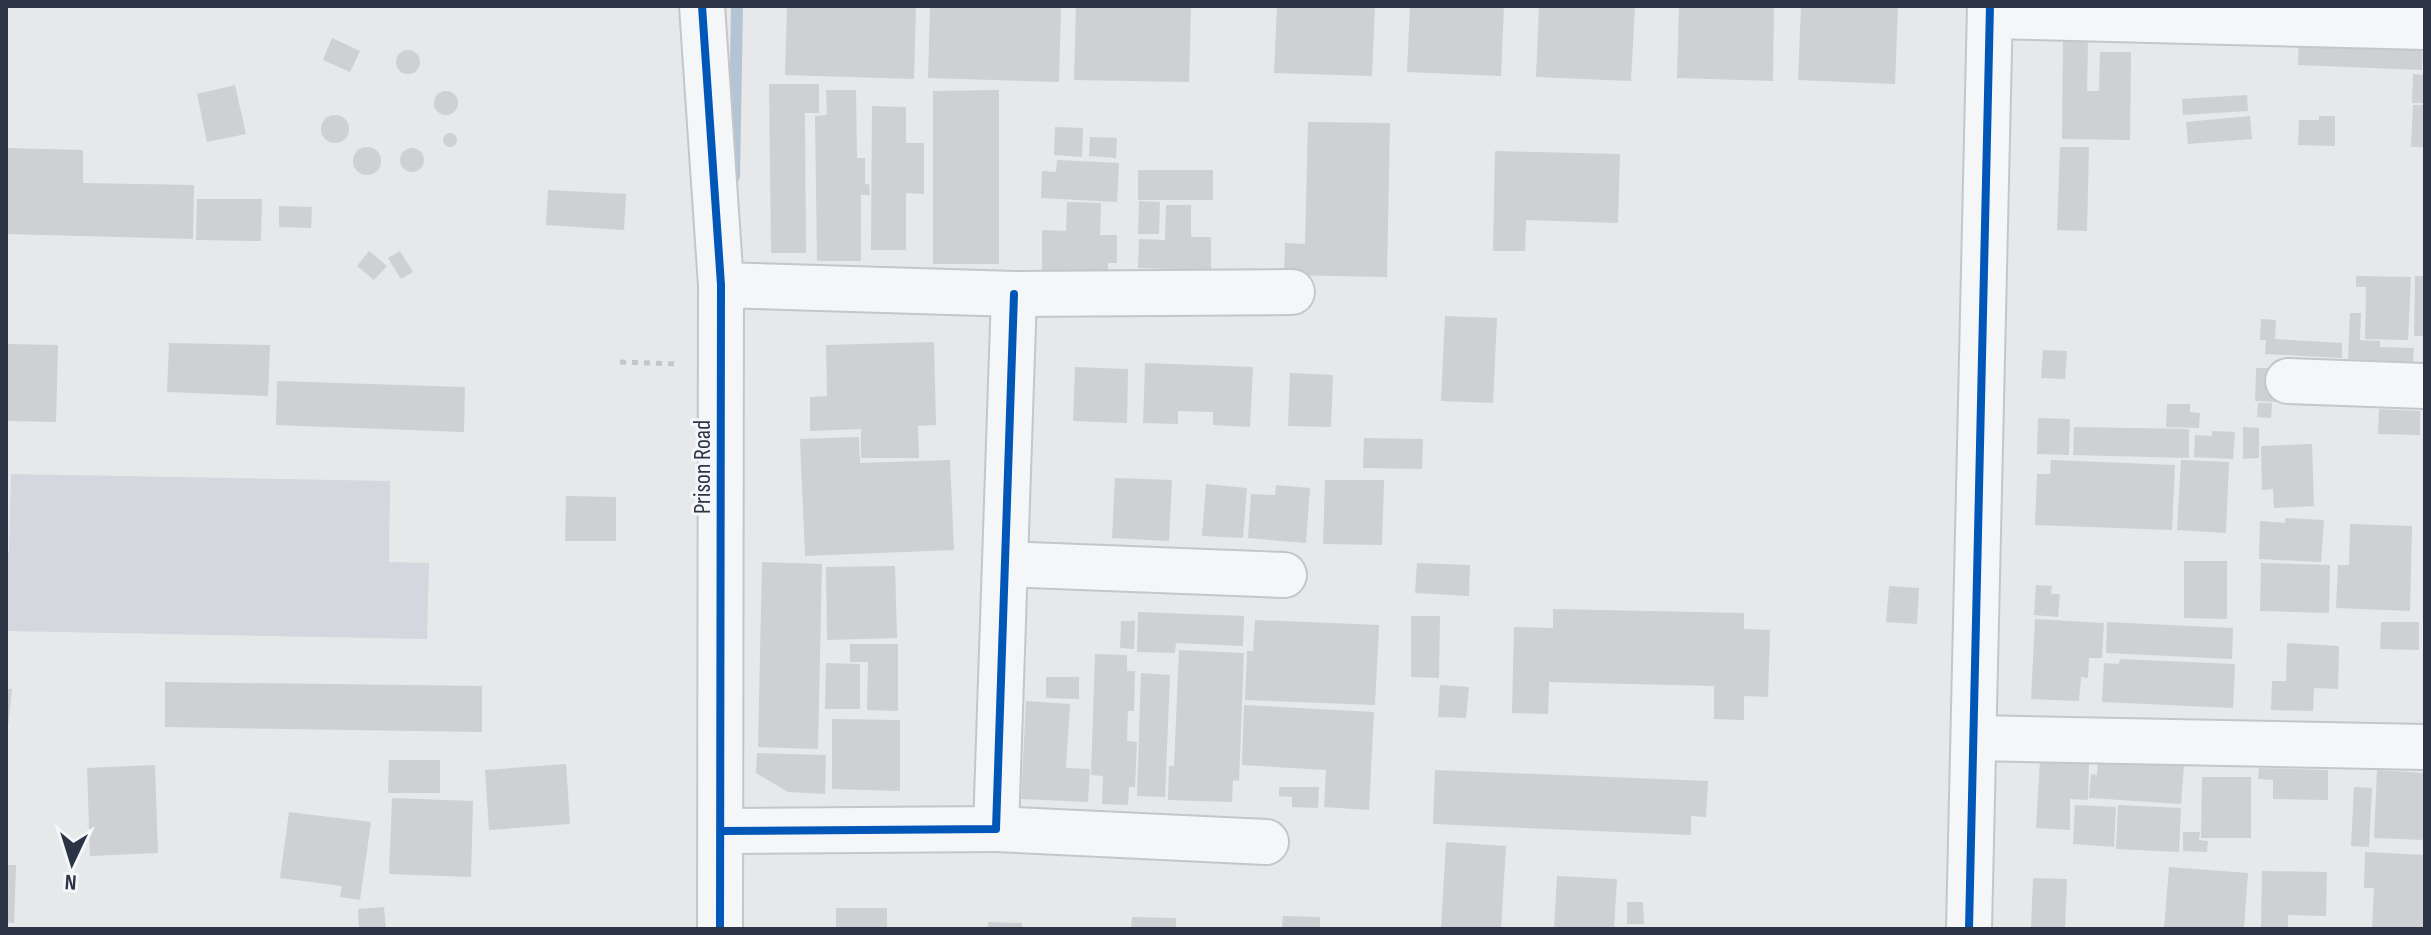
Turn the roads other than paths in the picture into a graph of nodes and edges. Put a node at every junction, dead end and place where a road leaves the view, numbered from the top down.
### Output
1 (702, 6) edge
2 (1990, 11) edge
3 (2425, 27) edge
4 (721, 285) junction
5 (1292, 292) dead end
6 (1014, 294) junction
7 (2288, 381) dead end
8 (2425, 386) edge
9 (1006, 564) junction
10 (1284, 575) dead end
11 (1974, 738) junction
12 (2425, 747) edge
13 (996, 829) junction
14 (721, 831) junction
15 (1266, 842) dead end
16 (720, 929) edge
17 (1969, 929) edge

1 - 4 street, Prison Road
2 - 3 street
2 - 11 street
4 - 6 street
4 - 14 street, Prison Road
5 - 6 street
6 - 9 street
7 - 8 street
9 - 10 street
9 - 13 street
11 - 12 street
11 - 17 street
13 - 14 street
13 - 15 street
14 - 16 street, Prison Road

